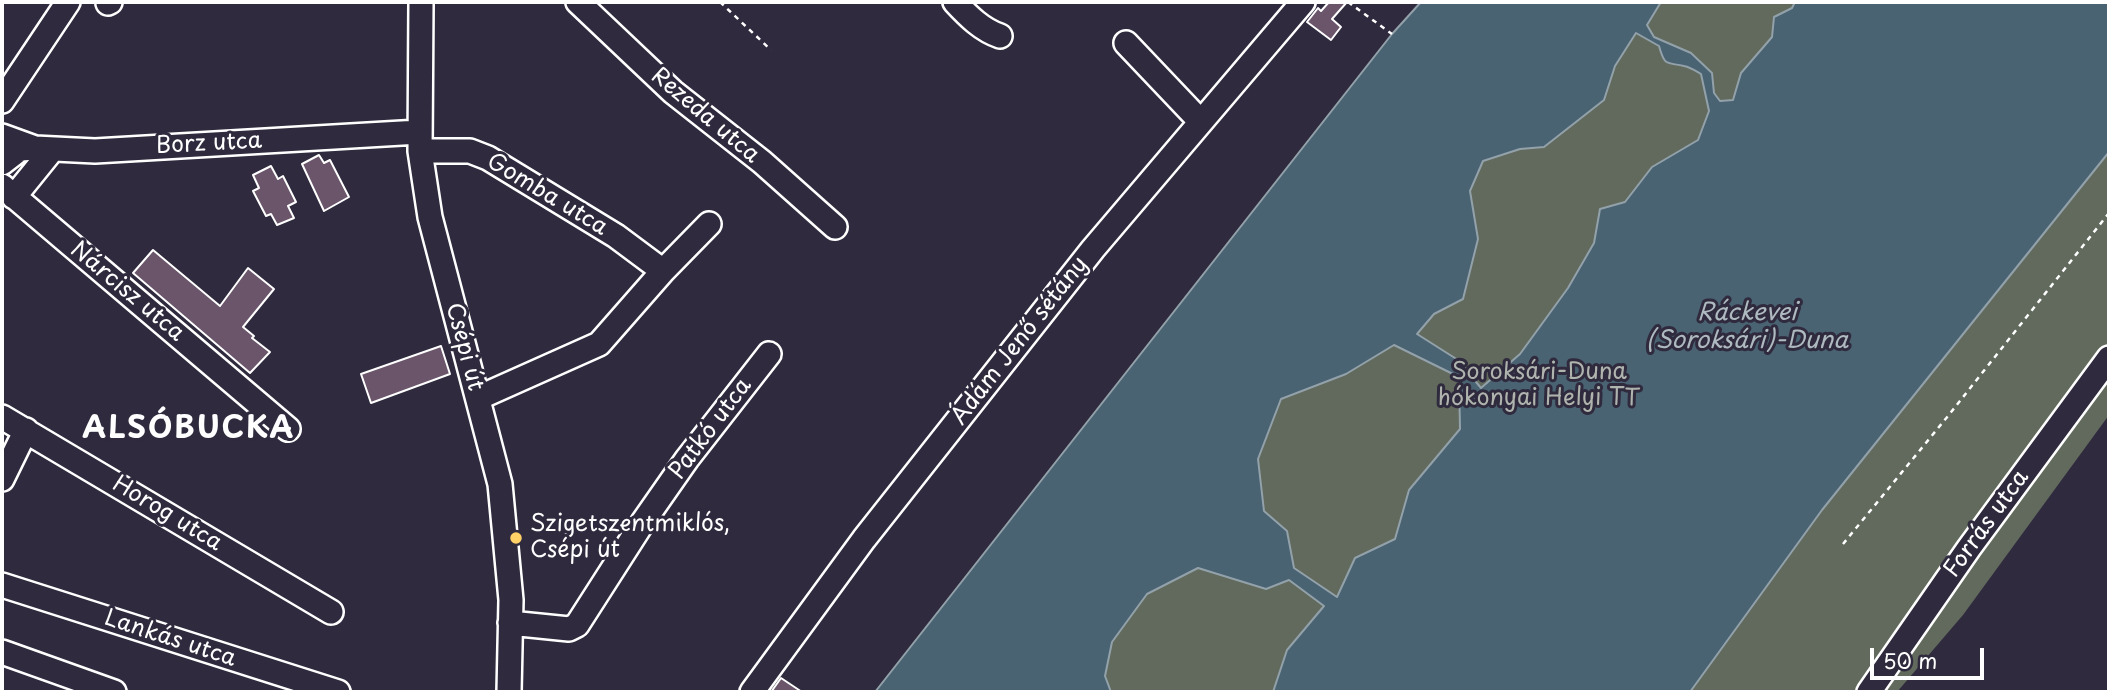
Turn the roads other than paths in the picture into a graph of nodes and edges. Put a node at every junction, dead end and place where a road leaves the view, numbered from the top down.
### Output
1 (68, 2) edge
2 (421, 2) edge
3 (578, 2) edge
4 (955, 2) edge
5 (1303, 2) edge
6 (1000, 36) dead end
7 (1126, 43) dead end
8 (2, 101) edge
9 (1201, 122) junction
10 (2, 136) edge
11 (419, 142) junction
12 (44, 149) junction
13 (2, 163) edge
14 (8, 191) edge
15 (709, 224) dead end
16 (835, 227) dead end
17 (663, 271) junction
18 (769, 354) dead end
19 (2109, 358) edge
20 (478, 398) junction
21 (2, 417) edge
22 (288, 429) dead end
23 (26, 430) junction
24 (2, 479) edge
25 (2, 585) edge
26 (331, 612) dead end
27 (510, 623) junction
28 (2, 652) edge
29 (114, 692) edge
30 (338, 692) edge
31 (509, 692) edge
32 (752, 692) edge
33 (1869, 692) edge

1 - 8 street
2 - 11 street, Csépi út
3 - 16 street, Rezeda utca
4 - 6 street
5 - 9 street, Ádám Jenő sétány
7 - 9 street
9 - 32 street, Ádám Jenő sétány
10 - 12 street, Borz utca
11 - 12 street, Borz utca
11 - 17 street, Gomba utca
11 - 20 street, Csépi út
12 - 13 street
12 - 14 street
14 - 22 street, Nárcisz utca
15 - 17 street
17 - 20 street
18 - 27 street, Patkó utca
19 - 33 street, Forrás utca
20 - 27 street, Csépi út
21 - 23 street, Horog utca
23 - 24 street
23 - 26 street, Horog utca
25 - 30 street, Lankás utca
27 - 31 street, Csépi út
28 - 29 street

